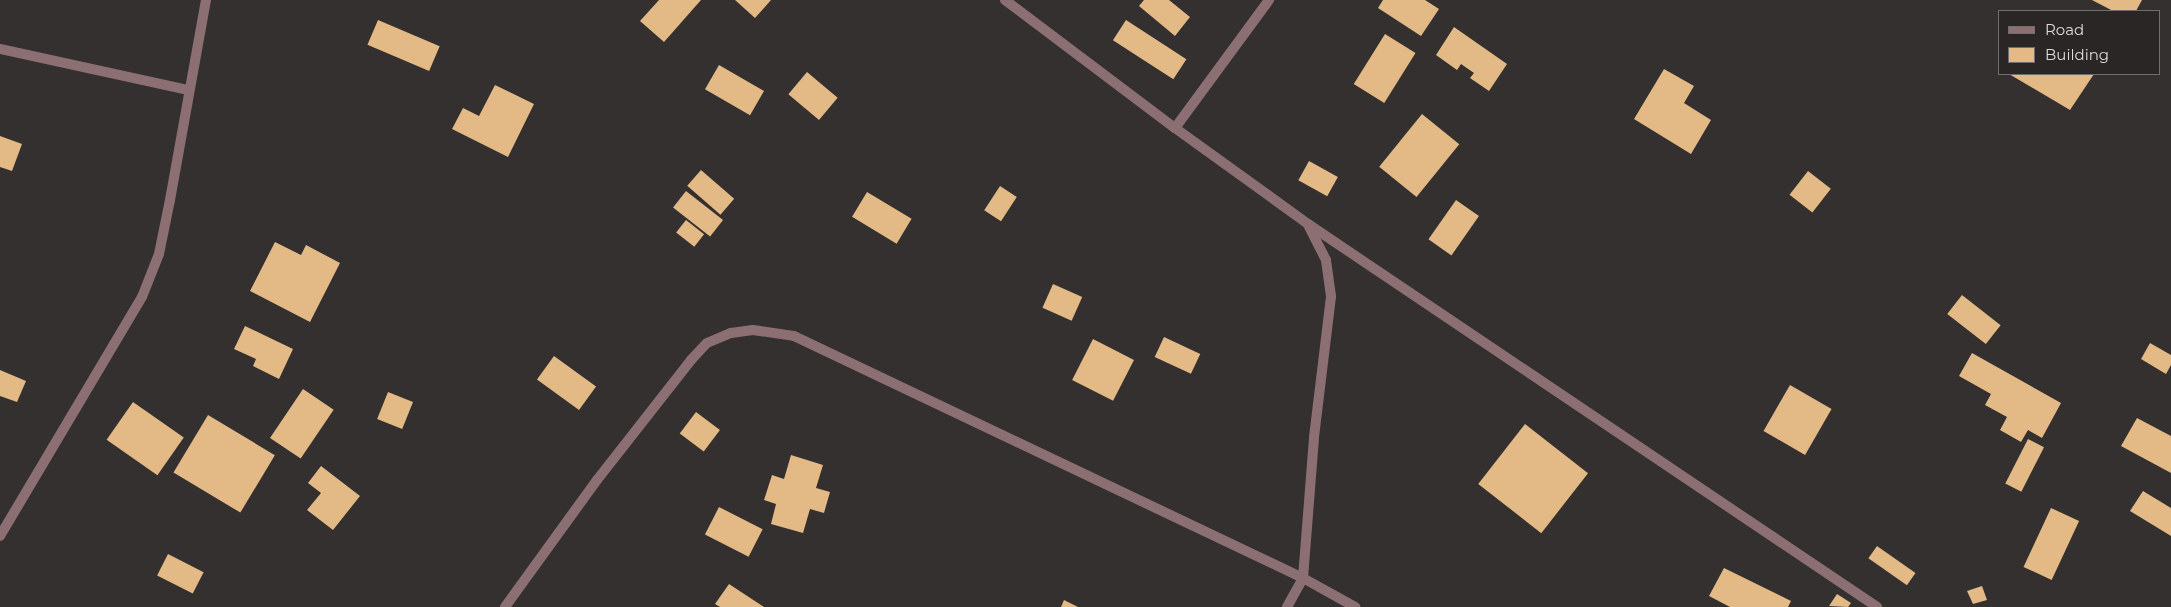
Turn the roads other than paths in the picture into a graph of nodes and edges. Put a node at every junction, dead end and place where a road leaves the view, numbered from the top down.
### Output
1 (206, 0) edge
2 (1005, 0) edge
3 (1269, 0) edge
4 (0, 49) edge
5 (188, 90) junction
6 (1175, 128) junction
7 (1308, 224) junction
8 (0, 536) edge
9 (1303, 578) junction
10 (505, 607) edge
11 (1287, 607) edge
12 (1355, 607) edge
13 (1877, 607) edge

1 - 5 street
2 - 6 street
3 - 6 street
4 - 5 street
5 - 8 street
6 - 7 street
7 - 9 street
7 - 13 street
9 - 10 street
9 - 11 street
9 - 12 street

